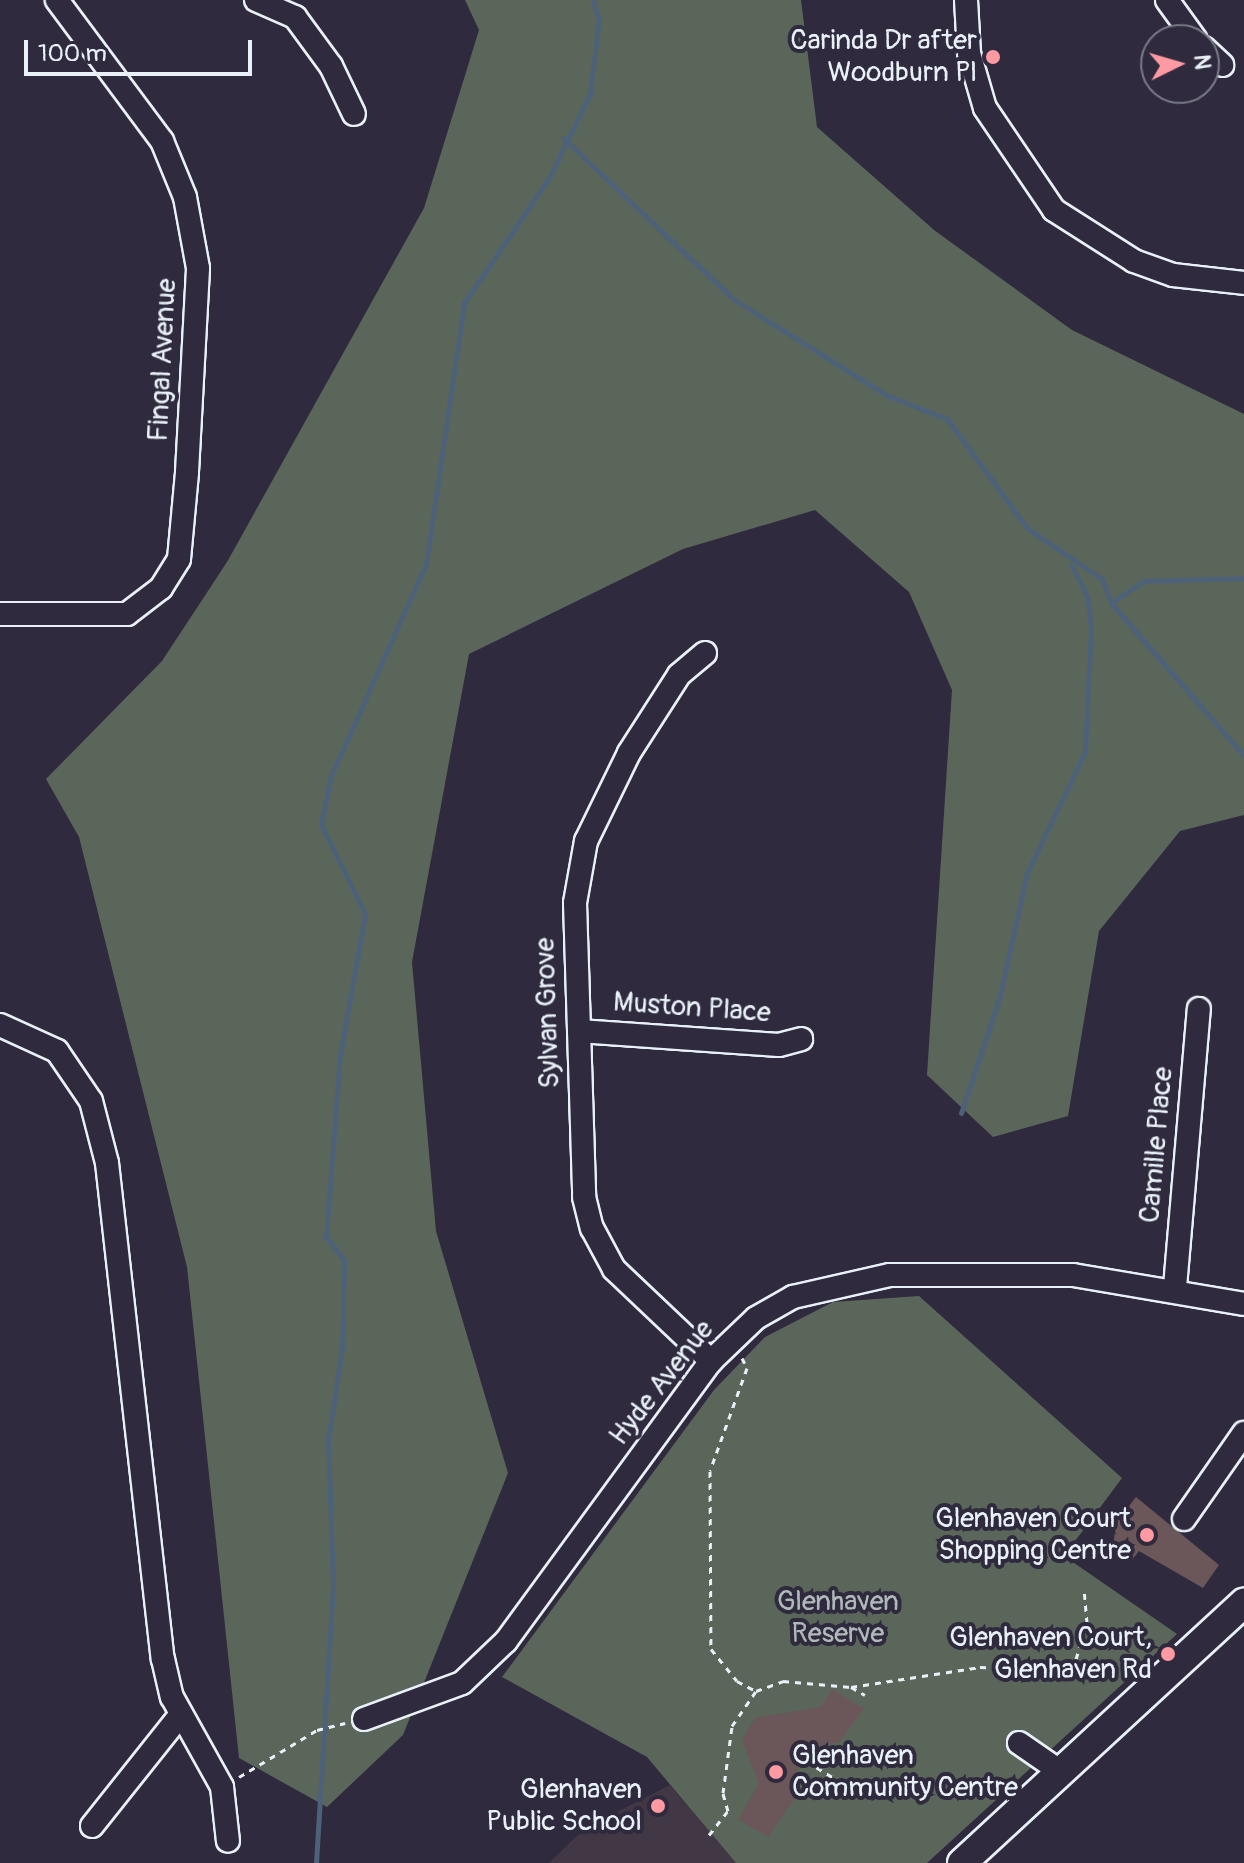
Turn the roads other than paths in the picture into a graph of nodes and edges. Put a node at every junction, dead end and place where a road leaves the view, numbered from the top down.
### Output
1 (57, 0) edge
2 (256, 0) edge
3 (966, 0) edge
4 (1167, 0) edge
5 (1184, 24) edge
6 (354, 114) dead end
7 (1244, 283) edge
8 (0, 614) edge
9 (705, 653) dead end
10 (1199, 1009) dead end
11 (0, 1025) edge
12 (579, 1031) junction
13 (801, 1039) dead end
14 (1175, 1287) junction
15 (1244, 1304) edge
16 (711, 1361) junction
17 (1244, 1433) edge
18 (1184, 1519) dead end
19 (1244, 1603) edge
20 (181, 1714) junction
21 (364, 1719) dead end
22 (1019, 1743) dead end
23 (1061, 1772) junction
24 (92, 1826) dead end
25 (228, 1841) dead end
26 (962, 1863) edge

1 - 8 street, Fingal Avenue
2 - 6 street
3 - 7 street
4 - 5 street
9 - 12 street, Sylvan Grove
10 - 14 street, Camille Place
11 - 20 street
12 - 13 street, Muston Place
12 - 16 street, Sylvan Grove
14 - 15 street, Hyde Avenue
14 - 16 street, Hyde Avenue
16 - 21 street, Hyde Avenue
17 - 18 street
19 - 23 main road
20 - 24 street
20 - 25 street
22 - 23 street
23 - 26 main road

